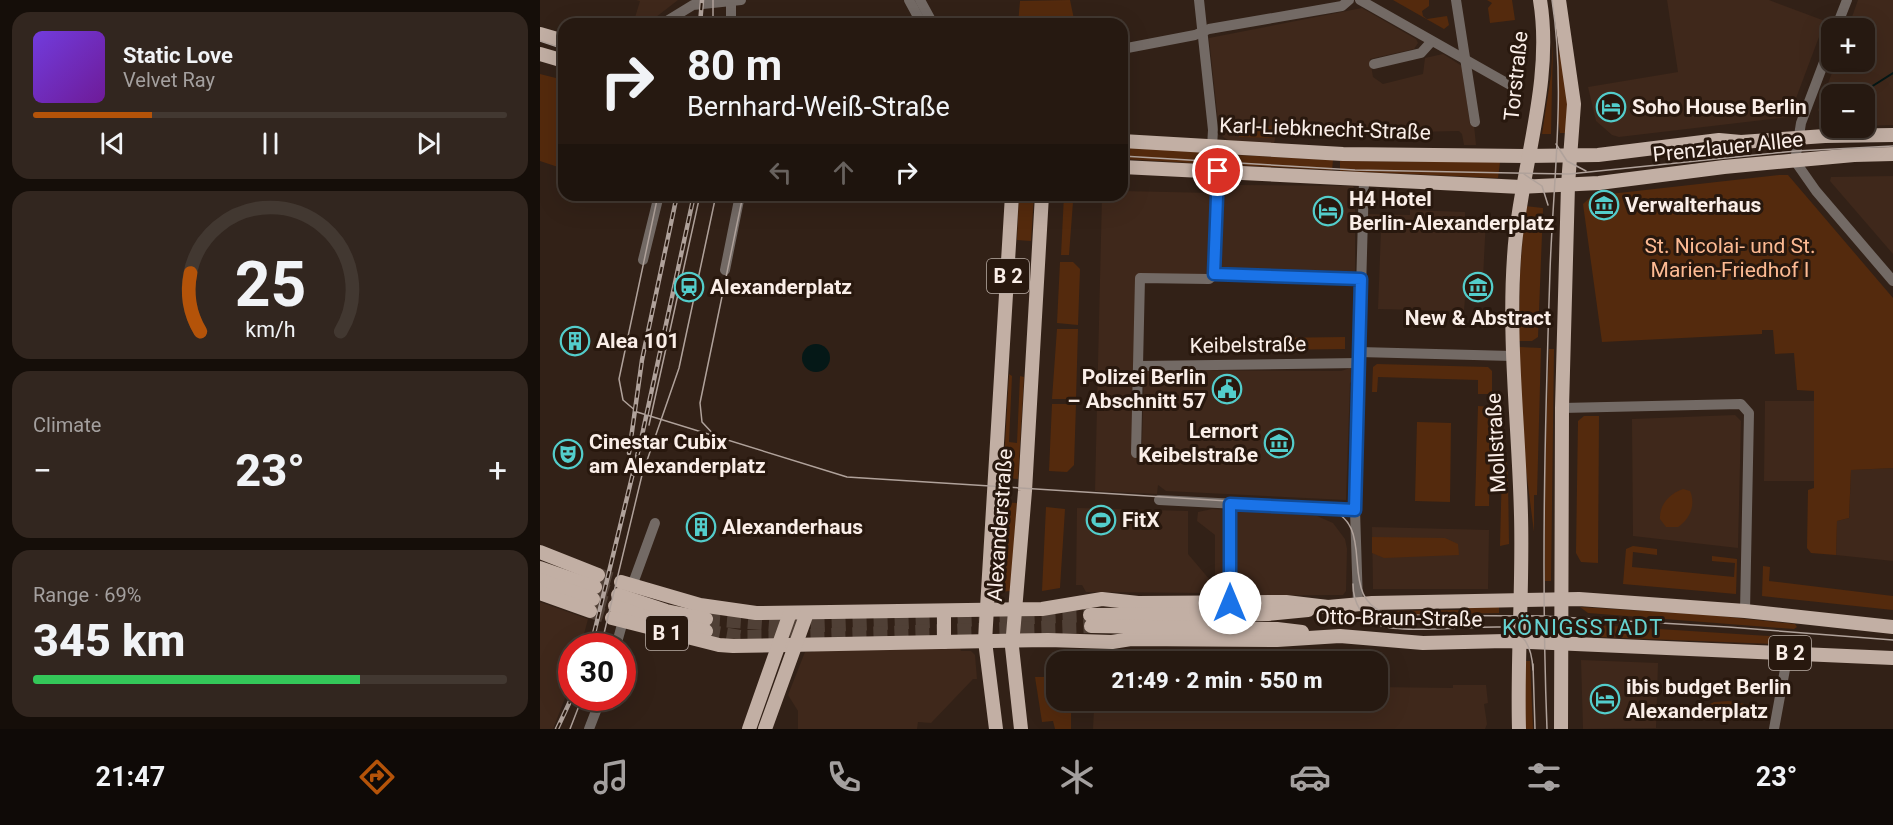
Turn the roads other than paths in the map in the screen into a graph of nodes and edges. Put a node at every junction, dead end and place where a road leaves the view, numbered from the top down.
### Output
1 (909, 0) edge
2 (920, 0) edge
3 (1199, 0) edge
4 (1349, 0) edge
5 (1360, 0) edge
6 (1456, 0) edge
7 (1540, 0) edge
8 (1559, 0) edge
9 (1846, 0) edge
10 (735, 1) edge
11 (671, 18) edge
12 (732, 18) edge
13 (919, 18) edge
14 (930, 18) edge
15 (1840, 18) edge
16 (1203, 32) junction
17 (540, 34) edge
18 (558, 39) edge
19 (1431, 42) junction
20 (1128, 48) edge
21 (540, 54) edge
22 (558, 59) edge
23 (1464, 60) junction
24 (1374, 64) dead end
25 (1821, 71) edge
26 (1512, 86) dead end
27 (1475, 122) dead end
28 (1893, 135) edge
29 (1797, 138) junction
30 (1128, 141) edge
31 (1212, 147) junction
32 (1893, 154) edge
33 (1527, 156) junction
34 (1570, 156) junction
35 (1795, 161) junction
36 (1128, 167) edge
37 (1218, 171) junction
38 (1364, 180) junction
39 (1568, 185) junction
40 (1521, 187) junction
41 (658, 201) edge
42 (739, 201) edge
43 (1012, 201) edge
44 (1042, 201) edge
45 (643, 260) dead end
46 (725, 270) dead end
47 (1214, 274) junction
48 (1361, 279) junction
49 (1893, 281) edge
50 (1512, 356) junction
51 (1359, 358) junction
52 (1139, 366) junction
53 (1562, 408) junction
54 (1136, 453) dead end
55 (1159, 500) dead end
56 (1230, 504) junction
57 (1355, 510) junction
58 (655, 523) dead end
59 (540, 552) edge
60 (540, 568) edge
61 (540, 580) edge
62 (540, 593) edge
63 (594, 593) junction
64 (1523, 599) junction
65 (1560, 599) junction
66 (620, 602) junction
67 (1230, 603) junction
68 (1358, 604) junction
69 (1328, 607) junction
70 (988, 610) junction
71 (1015, 610) junction
72 (944, 611) junction
73 (1745, 611) junction
74 (790, 613) junction
75 (807, 613) junction
76 (706, 625) tunnel mouth
77 (1893, 627) edge
78 (617, 633) edge
79 (1330, 636) junction
80 (984, 641) junction
81 (1013, 641) junction
82 (944, 642) junction
83 (1520, 642) junction
84 (796, 644) junction
85 (1560, 644) junction
86 (779, 645) junction
87 (1788, 653) junction
88 (1893, 658) edge
89 (596, 711) edge
90 (589, 729) edge
91 (749, 729) edge
92 (765, 729) edge
93 (996, 729) edge
94 (1021, 729) edge
95 (1519, 729) edge
96 (1562, 729) edge
97 (1774, 729) edge

1 - 13 street
2 - 14 street
3 - 16 street
4 - 16 street
5 - 19 street
6 - 23 street
7 - 33 main road, Torstraße
8 - 34 main road, Torstraße
9 - 15 street
10 - 11 street
10 - 12 street
16 - 20 street
16 - 31 street
17 - 18 main road
19 - 23 street
19 - 24 street
21 - 22 main road
23 - 26 street
23 - 27 street
25 - 29 street
28 - 29 main road, Prenzlauer Allee
29 - 34 main road, Prenzlauer Allee
29 - 35 street
30 - 31 main road, Karl-Liebknecht-Straße
31 - 33 main road, Karl-Liebknecht-Straße
32 - 35 main road, Prenzlauer Allee
33 - 34 main road, Prenzlauer Allee
33 - 40 main road, Mollstraße
34 - 39 main road
35 - 39 main road, Prenzlauer Allee
35 - 49 street
36 - 37 main road
37 - 38 main road
37 - 47 street
38 - 40 main road
38 - 48 street
39 - 40 main road, Prenzlauer Allee
39 - 53 main road
40 - 50 main road, Mollstraße
41 - 45 street
42 - 46 street
43 - 70 main road, Alexanderstraße / B 2
44 - 71 main road, Alexanderstraße / B 2
47 - 48 street
47 - 52 street
48 - 51 street
50 - 51 street, Keibelstraße
50 - 64 main road, Mollstraße
51 - 52 street, Keibelstraße
51 - 57 street
52 - 54 street
53 - 65 main road
53 - 73 street
55 - 56 street
56 - 57 street
56 - 67 street
57 - 68 street
58 - 66 street
59 - 63 main road
60 - 63 main road
61 - 63 main road
62 - 63 main road
64 - 65 main road, Otto-Braun-Straße / B 2
64 - 68 main road, Otto-Braun-Straße / B 2
64 - 83 main road, Mollstraße
65 - 73 main road, Otto-Braun-Straße / B 2
65 - 85 main road
66 - 74 main road, B 1
66 - 76 main road
66 - 78 street
66 - 86 main road, B 1
67 - 69 main road, Otto-Braun-Straße / B 2
67 - 71 main road, Otto-Braun-Straße / B 2
68 - 69 main road, Otto-Braun-Straße / B 2
69 - 79 main road
70 - 71 main road, B 1
70 - 72 main road, Alexanderstraße / B 1
70 - 80 main road, B 2
71 - 81 main road, Alexanderstraße
72 - 75 main road, Alexanderstraße / B 1
72 - 82 main road
73 - 77 main road, Otto-Braun-Straße / B 2
74 - 75 main road, Alexanderstraße / B 1
74 - 86 main road
75 - 84 main road
79 - 81 main road, Otto-Braun-Straße / B 2
79 - 83 main road, Otto-Braun-Straße / B 2
80 - 81 main road, B 2
80 - 82 main road, B 1
80 - 93 main road
81 - 94 main road, Alexanderstraße
82 - 84 main road, B 1
83 - 85 main road, Otto-Braun-Straße / B 2
83 - 95 main road, Mollstraße
84 - 86 main road, B 1
84 - 92 main road
85 - 87 main road, Otto-Braun-Straße / B 2
85 - 96 main road
86 - 91 main road
87 - 88 main road, Otto-Braun-Straße / B 2
87 - 97 street
89 - 90 street

